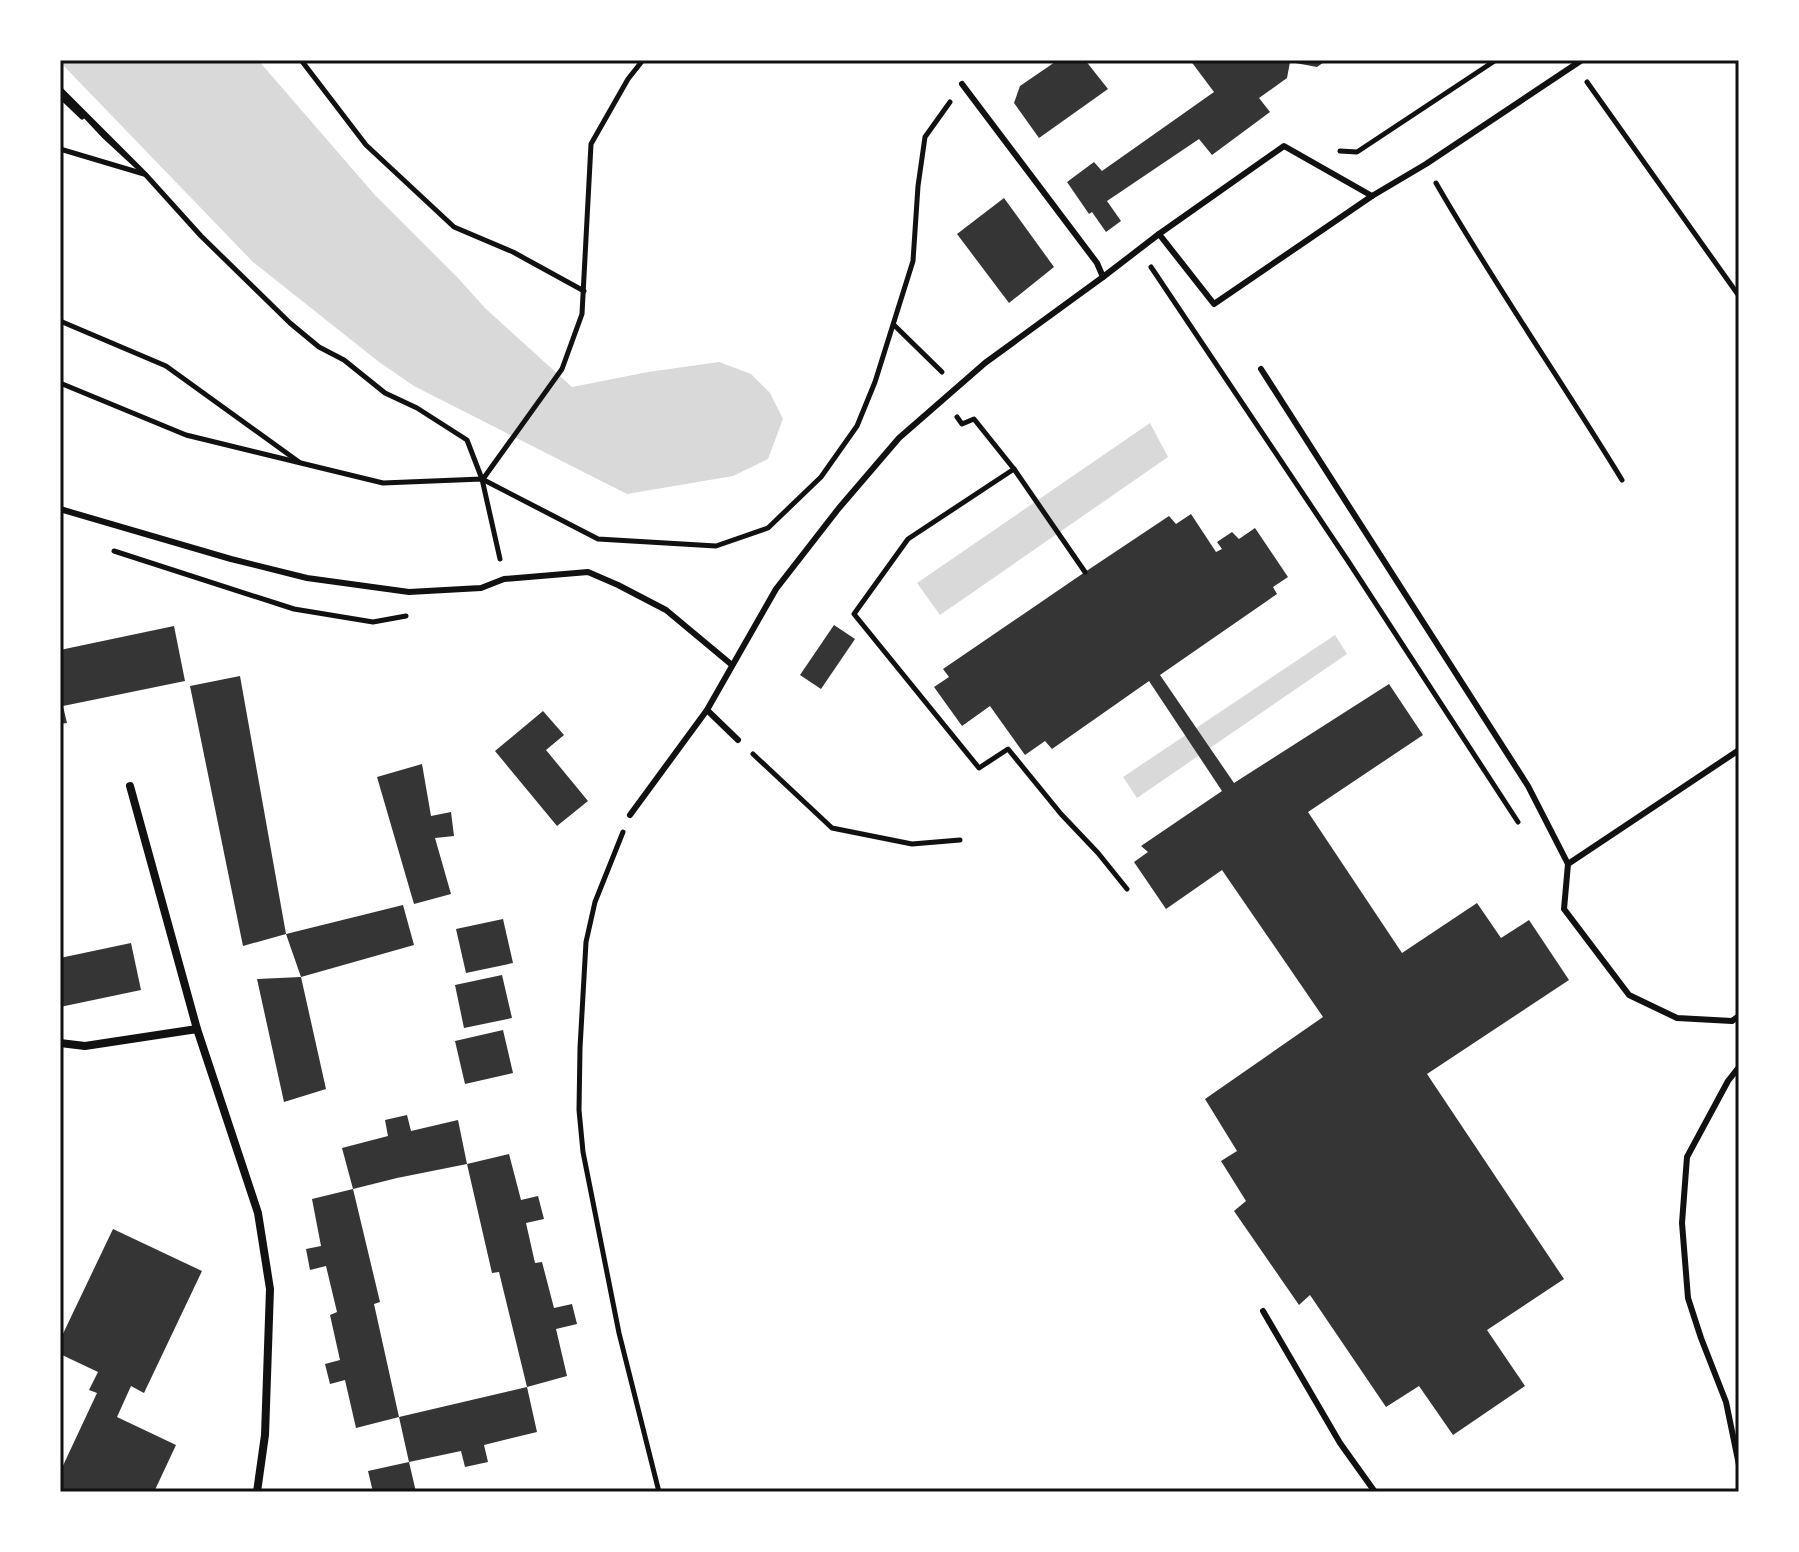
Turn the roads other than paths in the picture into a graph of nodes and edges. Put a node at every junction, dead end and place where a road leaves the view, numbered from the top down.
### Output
1 (1582, 60) edge
2 (962, 84) road end
3 (1372, 196) junction
4 (1159, 234) junction
5 (1103, 277) junction
6 (1261, 369) dead end
7 (60, 509) edge
8 (732, 665) junction
9 (707, 710) junction
10 (738, 740) road end
11 (1739, 750) edge
12 (130, 786) dead end
13 (630, 815) road end
14 (1568, 864) junction
15 (1739, 1016) edge
16 (197, 1029) junction
17 (60, 1043) edge
18 (1739, 1067) edge
19 (1263, 1311) dead end
20 (1739, 1465) edge
21 (257, 1492) edge
22 (1375, 1492) edge

1 - 3 lane
2 - 5 lane
3 - 4 lane
3 - 4 lane
4 - 5 lane
5 - 8 lane
6 - 14 lane
7 - 8 lane
8 - 9 lane
9 - 10 lane
9 - 13 lane
11 - 14 lane
12 - 16 street
14 - 15 lane
16 - 17 street
16 - 21 street
18 - 20 lane
19 - 22 lane

